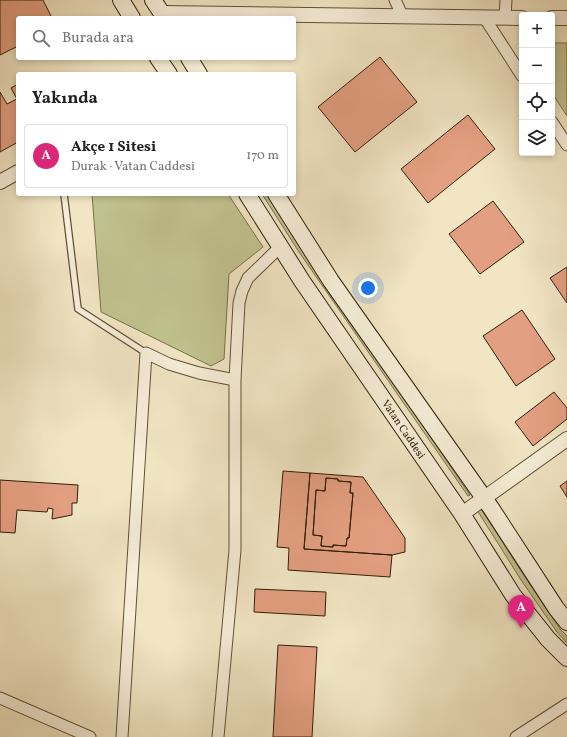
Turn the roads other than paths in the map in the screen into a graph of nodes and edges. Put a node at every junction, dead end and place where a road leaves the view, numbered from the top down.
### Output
1 (121, 0) edge
2 (395, 0) edge
3 (506, 0) edge
4 (160, 10) edge
5 (131, 16) edge
6 (403, 17) junction
7 (484, 17) junction
8 (505, 18) junction
9 (519, 18) edge
10 (555, 18) edge
11 (567, 18) edge
12 (159, 60) edge
13 (190, 60) edge
14 (519, 71) edge
15 (168, 72) edge
16 (198, 72) edge
17 (555, 127) edge
18 (567, 145) edge
19 (16, 173) edge
20 (0, 182) edge
21 (64, 196) edge
22 (248, 196) edge
23 (277, 196) edge
24 (281, 246) junction
25 (146, 353) junction
26 (235, 380) junction
27 (567, 439) edge
28 (484, 499) junction
29 (462, 514) junction
30 (567, 622) edge
31 (567, 658) edge
32 (0, 698) edge
33 (567, 704) edge
34 (90, 737) edge
35 (122, 737) edge
36 (218, 737) edge
37 (516, 737) edge

1 - 5 main road
2 - 6 street
3 - 8 street
4 - 6 street
6 - 7 street
7 - 8 street
7 - 14 street
8 - 9 street
10 - 11 street
12 - 15 main road
13 - 16 main road
17 - 18 street
19 - 20 street
21 - 25 lane
22 - 24 main road, Vatan Caddesi
23 - 28 main road
24 - 26 street
24 - 29 main road, Vatan Caddesi
25 - 26 street
25 - 35 street
26 - 36 street
27 - 28 street
28 - 29 street
28 - 30 main road
29 - 31 main road, Vatan Caddesi
32 - 34 street
33 - 37 street

